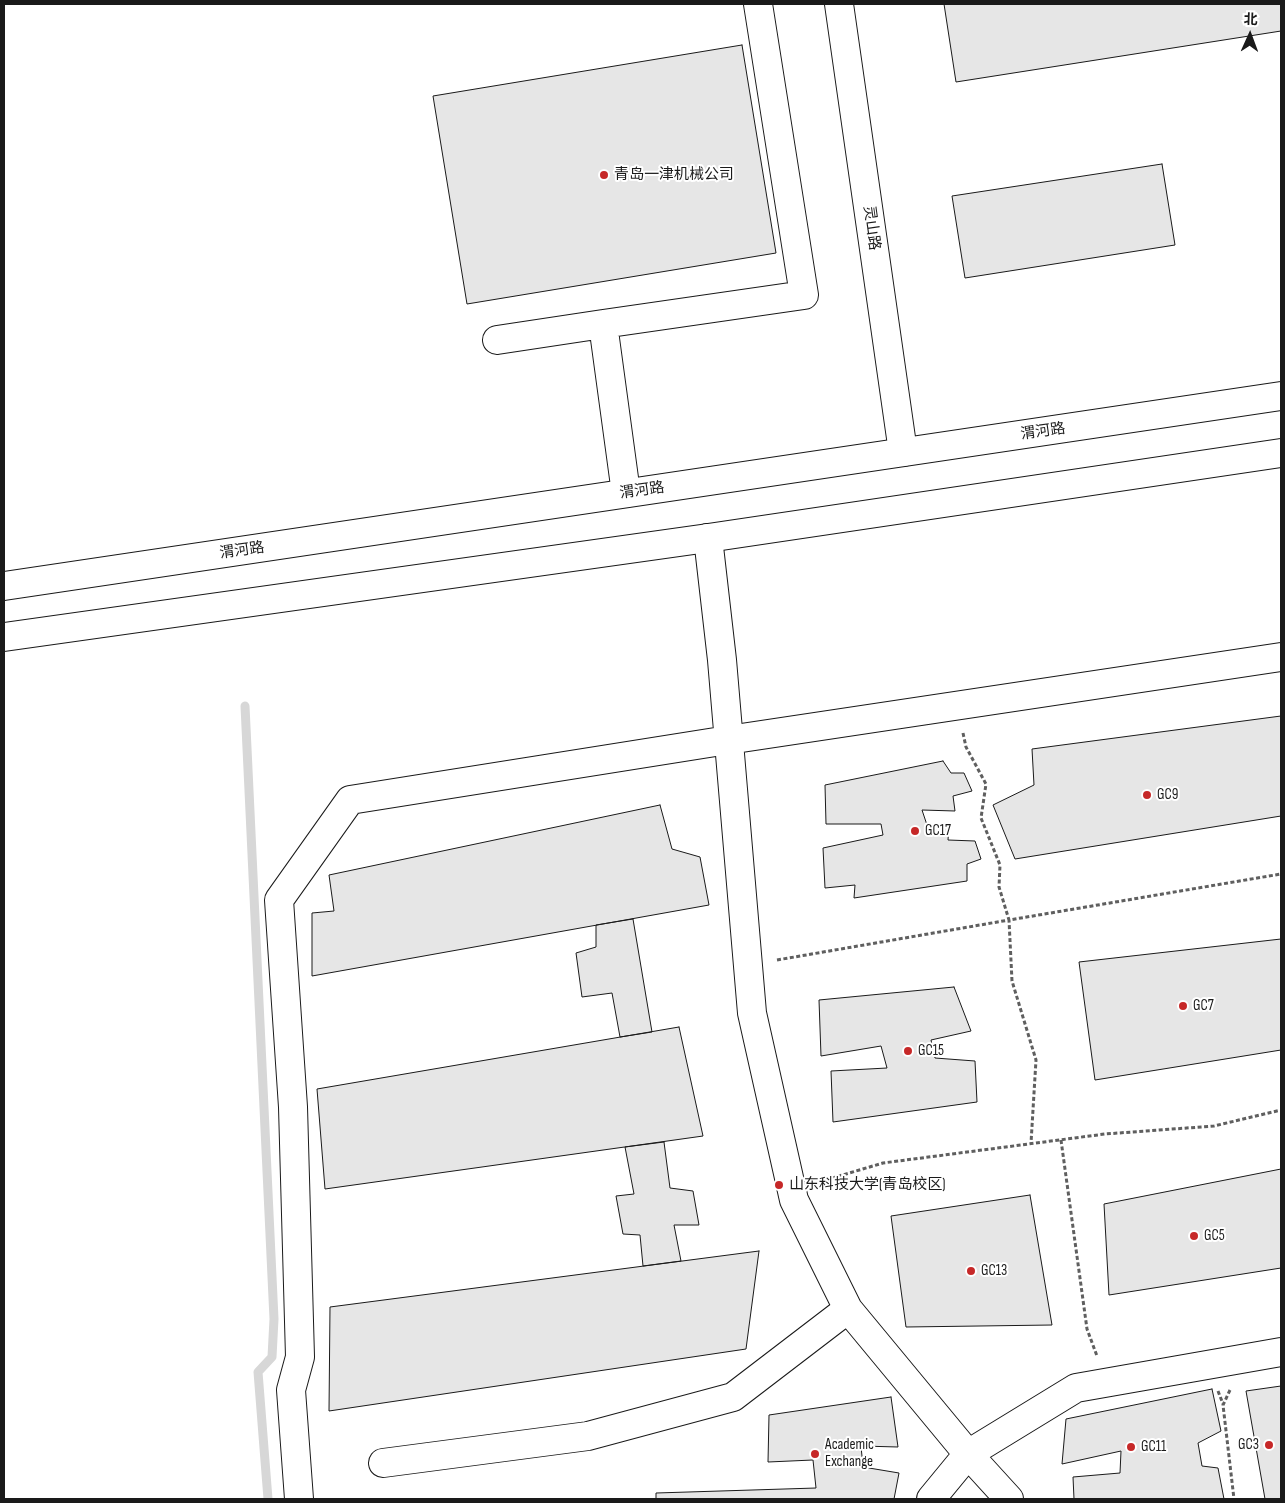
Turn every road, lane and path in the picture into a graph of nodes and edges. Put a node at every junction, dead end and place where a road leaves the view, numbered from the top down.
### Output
1 (758, 4) edge
2 (839, 4) edge
3 (603, 324) junction
4 (497, 340) dead end
5 (1281, 396) edge
6 (904, 452) junction
7 (1281, 453) edge
8 (626, 494) junction
9 (708, 538) junction
10 (4, 586) edge
11 (4, 636) edge
12 (1281, 657) edge
13 (955, 706) junction
14 (728, 740) junction
15 (1281, 874) edge
16 (1009, 920) junction
17 (748, 964) junction
18 (1281, 1110) edge
19 (1061, 1140) junction
20 (1031, 1143) junction
21 (792, 1189) junction
22 (848, 1309) junction
23 (1281, 1352) edge
24 (1246, 1358) junction
25 (1107, 1382) junction
26 (968, 1454) junction
27 (383, 1463) dead end
28 (299, 1499) edge
29 (931, 1499) edge
30 (1009, 1499) edge
31 (1234, 1499) edge

1 - 3 main road
2 - 6 main road, 灵山路
3 - 4 main road
3 - 8 main road
5 - 6 main road, 渭河路
6 - 8 main road, 渭河路
7 - 9 main road
8 - 10 main road, 渭河路
9 - 11 main road
9 - 14 main road
12 - 13 main road
13 - 14 main road
13 - 16 path
14 - 17 main road
14 - 28 main road
15 - 16 path
16 - 17 path
16 - 20 path
17 - 21 main road
18 - 19 path
19 - 20 path
19 - 25 path
20 - 21 path
21 - 22 main road
22 - 26 main road
22 - 27 main road
23 - 24 main road
24 - 25 main road
24 - 31 path
25 - 26 main road
26 - 29 main road
26 - 30 main road

